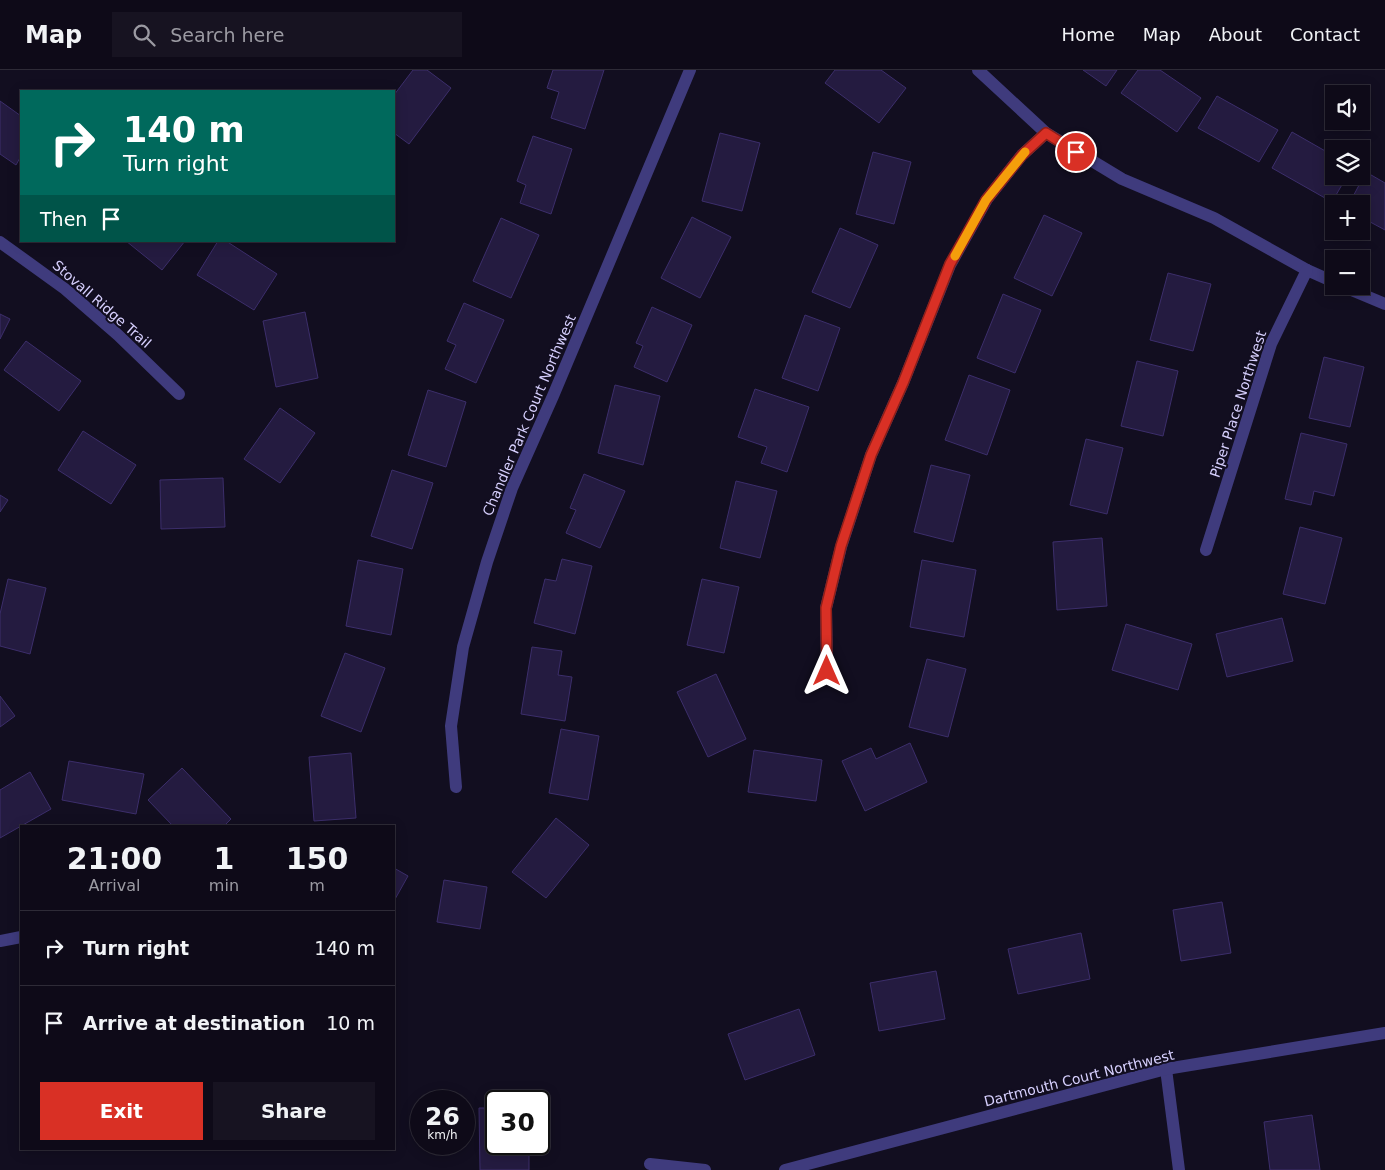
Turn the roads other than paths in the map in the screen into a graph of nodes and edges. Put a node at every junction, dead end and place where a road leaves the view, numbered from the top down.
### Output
1 (690, 70) edge
2 (978, 70) edge
3 (1046, 133) junction
4 (0, 242) edge
5 (1306, 270) junction
6 (1325, 278) edge
7 (1364, 295) edge
8 (1385, 304) edge
9 (179, 394) dead end
10 (1206, 550) dead end
11 (827, 671) dead end
12 (456, 787) dead end
13 (20, 936) edge
14 (0, 941) edge
15 (1385, 1033) edge
16 (1166, 1069) junction
17 (650, 1164) dead end
18 (705, 1170) edge
19 (785, 1170) edge
20 (1179, 1170) edge

1 - 12 street, Chandler Park Court Northwest
2 - 3 street
3 - 5 street
3 - 11 street
4 - 9 street, Stovall Ridge Trail
5 - 6 street
5 - 10 street, Piper Place Northwest
7 - 8 street
13 - 14 street
15 - 16 street, Dartmouth Court Northwest
16 - 19 street, Dartmouth Court Northwest
16 - 20 street
17 - 18 street

